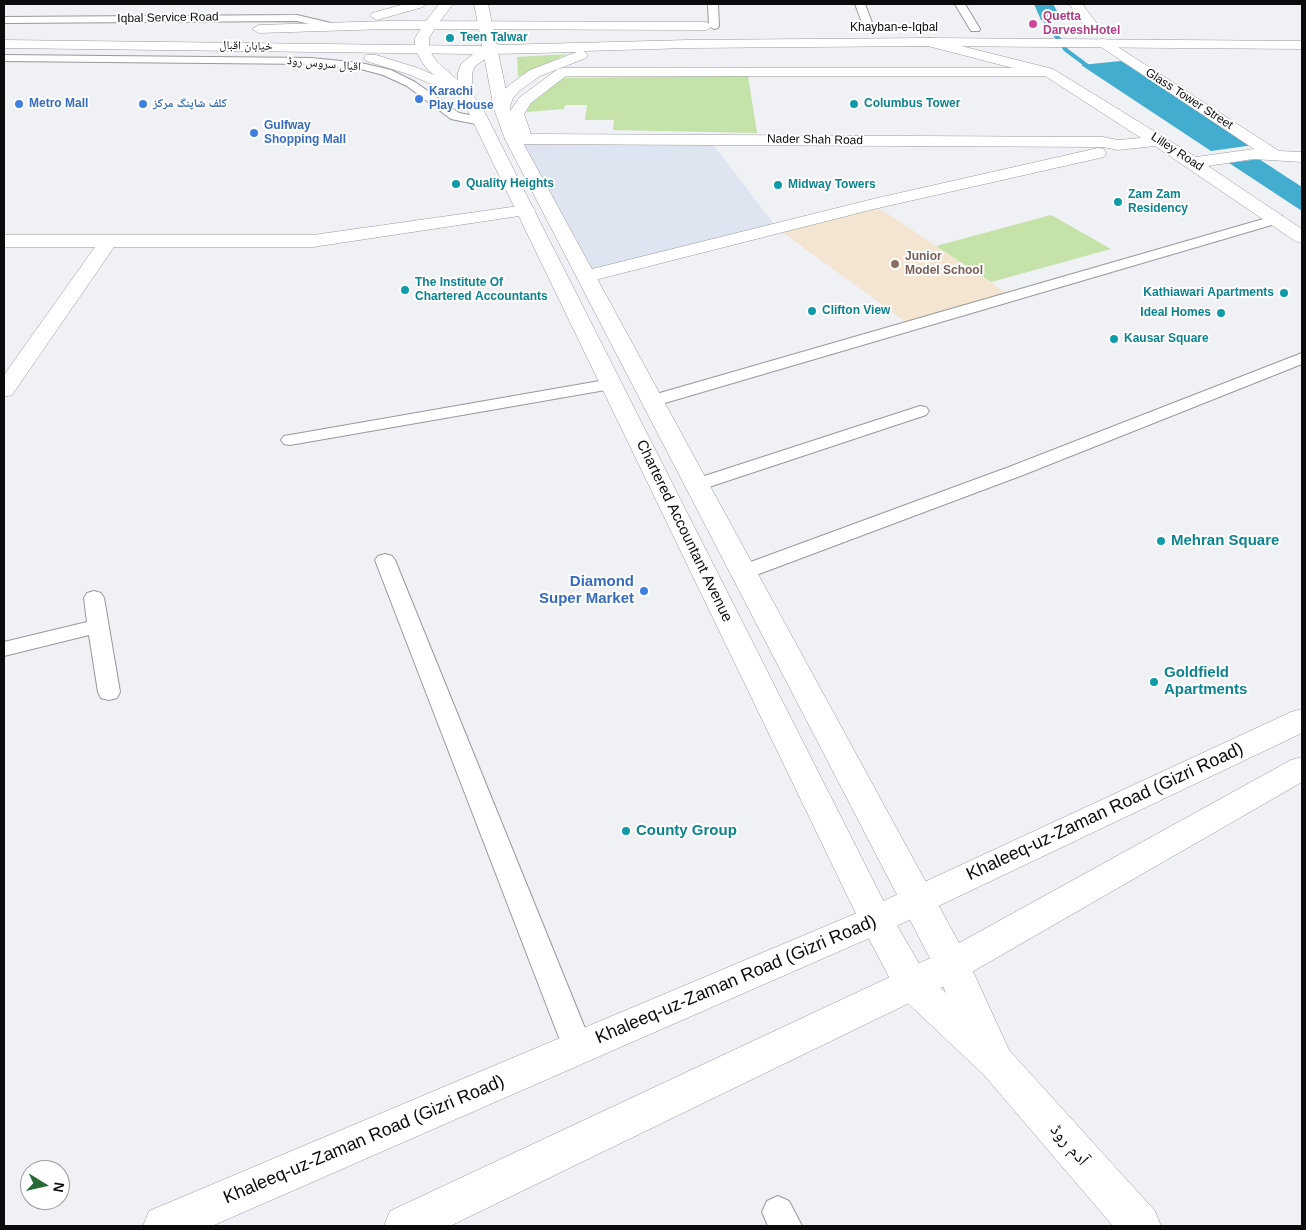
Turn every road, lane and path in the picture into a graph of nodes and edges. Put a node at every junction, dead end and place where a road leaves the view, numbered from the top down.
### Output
1 (418, 4) edge
2 (481, 4) edge
3 (713, 4) edge
4 (860, 4) edge
5 (960, 4) edge
6 (1075, 4) edge
7 (448, 11) edge
8 (532, 18) junction
9 (4, 20) edge
10 (485, 24) junction
11 (430, 25) junction
12 (331, 26) junction
13 (719, 26) joint
14 (850, 28) dead end
15 (874, 28) joint
16 (956, 28) dead end
17 (975, 28) junction
18 (993, 29) dead end
19 (4, 30) edge
20 (236, 30) junction
21 (521, 32) junction
22 (1302, 32) edge
23 (1037, 36) junction
24 (1098, 36) junction
25 (929, 42) junction
26 (4, 44) edge
27 (689, 44) junction
28 (1302, 45) edge
29 (383, 46) junction
30 (317, 47) junction
31 (606, 47) junction
32 (422, 50) junction
33 (491, 57) junction
34 (4, 58) edge
35 (472, 60) junction
36 (563, 72) junction
37 (1048, 72) junction
38 (535, 73) junction
39 (465, 94) junction
40 (502, 109) junction
41 (503, 136) junction
42 (1158, 141) junction
43 (1118, 145) junction
44 (1276, 156) junction
45 (1302, 157) edge
46 (1194, 163) junction
47 (526, 210) junction
48 (1276, 219) junction
49 (1302, 238) edge
50 (4, 241) edge
51 (108, 241) junction
52 (587, 276) junction
53 (1302, 358) edge
54 (8, 379) edge
55 (612, 384) junction
56 (652, 401) junction
57 (920, 411) dead end
58 (290, 440) dead end
59 (696, 485) junction
60 (385, 560) dead end
61 (744, 572) junction
62 (94, 598) dead end
63 (98, 626) junction
64 (4, 649) edge
65 (109, 692) dead end
66 (1302, 720) edge
67 (1302, 768) edge
68 (917, 900) junction
69 (876, 920) junction
70 (952, 964) junction
71 (911, 983) junction
72 (578, 1048) junction
73 (997, 1063) junction
74 (164, 1226) edge
75 (405, 1226) edge
76 (1140, 1226) edge

1 - 12 street
2 - 10 street
3 - 13 lane
4 - 15 lane
5 - 17 lane
6 - 24 street
7 - 10 street
7 - 11 street
8 - 10 street
8 - 13 street
8 - 21 street
9 - 12 lane, Iqbal Service Road
10 - 11 street, خیابان اقبال
10 - 21 street
10 - 33 street
11 - 12 street, خیابان اقبال
11 - 29 street
11 - 32 street
12 - 20 street, خیابان اقبال
14 - 15 street, Khayban-e-Iqbal
16 - 17 street, Khayban-e-Iqbal
17 - 18 street, Khayban-e-Iqbal
19 - 20 street, خیابان اقبال
20 - 29 street
21 - 27 street
21 - 33 street
22 - 24 street, Khayban-e-Iqbal
23 - 24 street, Khayban-e-Iqbal
23 - 24 street, Khayban-e-Iqbal
23 - 25 street, Khayban-e-Iqbal
23 - 37 street
24 - 28 street, Khayban-e-Iqbal
24 - 44 street, Glass Tower Street
25 - 27 street, Khayban-e-Iqbal
25 - 37 street, Lilley Road
26 - 30 street, خیابان اقبال
27 - 31 street, Khayban-e-Iqbal
29 - 30 street, خیابان اقبال
29 - 32 street, خیابان اقبال
30 - 39 street
31 - 33 street, Khayban-e-Iqbal
31 - 38 street
32 - 33 street, خیابان اقبال
32 - 35 street
32 - 39 street
33 - 35 street
33 - 40 street
34 - 41 lane, اقبال سروس روڈ
35 - 39 street
36 - 37 street
36 - 38 street
36 - 41 street
37 - 42 street, Lilley Road
38 - 40 street
39 - 41 street
40 - 41 street
41 - 43 street, Nader Shah Road
41 - 47 street, Chartered Accountant Avenue
41 - 52 street, Chartered Accountant Avenue
42 - 43 street
42 - 46 street, Lilley Road
43 - 52 street
44 - 45 street
44 - 46 street
46 - 48 street, Lilley Road
47 - 51 street
47 - 55 street, Chartered Accountant Avenue
48 - 49 street, Lilley Road
48 - 56 lane
50 - 51 street
51 - 54 street
52 - 56 street, Chartered Accountant Avenue
53 - 61 lane
55 - 58 lane
55 - 69 street, Chartered Accountant Avenue
56 - 59 street, Chartered Accountant Avenue
57 - 59 lane
59 - 61 street, Chartered Accountant Avenue
60 - 72 lane
61 - 68 street, Chartered Accountant Avenue
62 - 63 lane
63 - 64 lane
63 - 65 lane
66 - 68 street, Khaleeq-uz-Zaman Road (Gizri Road)
67 - 70 street
68 - 69 street, Khaleeq-uz-Zaman Road (Gizri Road)
68 - 70 street, آدم روڈ
69 - 71 street, آدم روڈ
69 - 72 street, Khaleeq-uz-Zaman Road (Gizri Road)
70 - 71 street
70 - 73 street, آدم روڈ
71 - 73 street, آدم روڈ
71 - 75 street
72 - 74 street, Khaleeq-uz-Zaman Road (Gizri Road)
73 - 76 street, آدم روڈ

